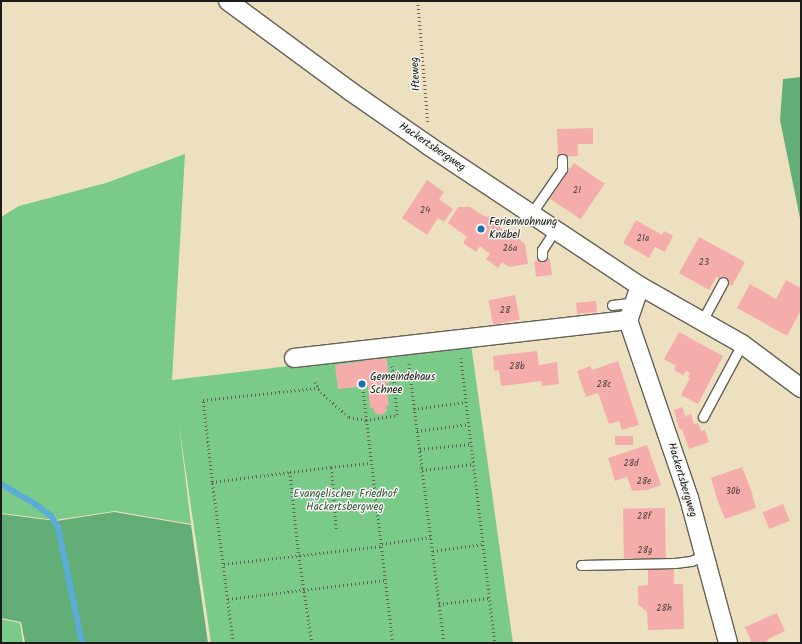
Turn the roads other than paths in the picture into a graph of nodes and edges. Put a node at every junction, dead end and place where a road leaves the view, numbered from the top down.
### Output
1 (228, 1) edge
2 (562, 159) dead end
3 (531, 214) junction
4 (555, 230) junction
5 (542, 256) dead end
6 (723, 282) dead end
7 (637, 294) junction
8 (612, 305) dead end
9 (628, 320) junction
10 (702, 321) junction
11 (742, 344) junction
12 (294, 358) dead end
13 (801, 388) edge
14 (703, 417) dead end
15 (703, 556) junction
16 (582, 565) dead end
17 (728, 643) edge

1 - 3 street, Hackertsbergweg
2 - 3 lane
3 - 4 street, Hackertsbergweg
4 - 5 lane
4 - 7 street, Hackertsbergweg
6 - 10 lane
7 - 8 lane
7 - 9 street
7 - 10 street, Hackertsbergweg
9 - 12 street
9 - 15 street, Hackertsbergweg
10 - 11 street, Hackertsbergweg
11 - 13 street, Hackertsbergweg
11 - 14 lane
15 - 16 lane
15 - 17 street, Hackertsbergweg

